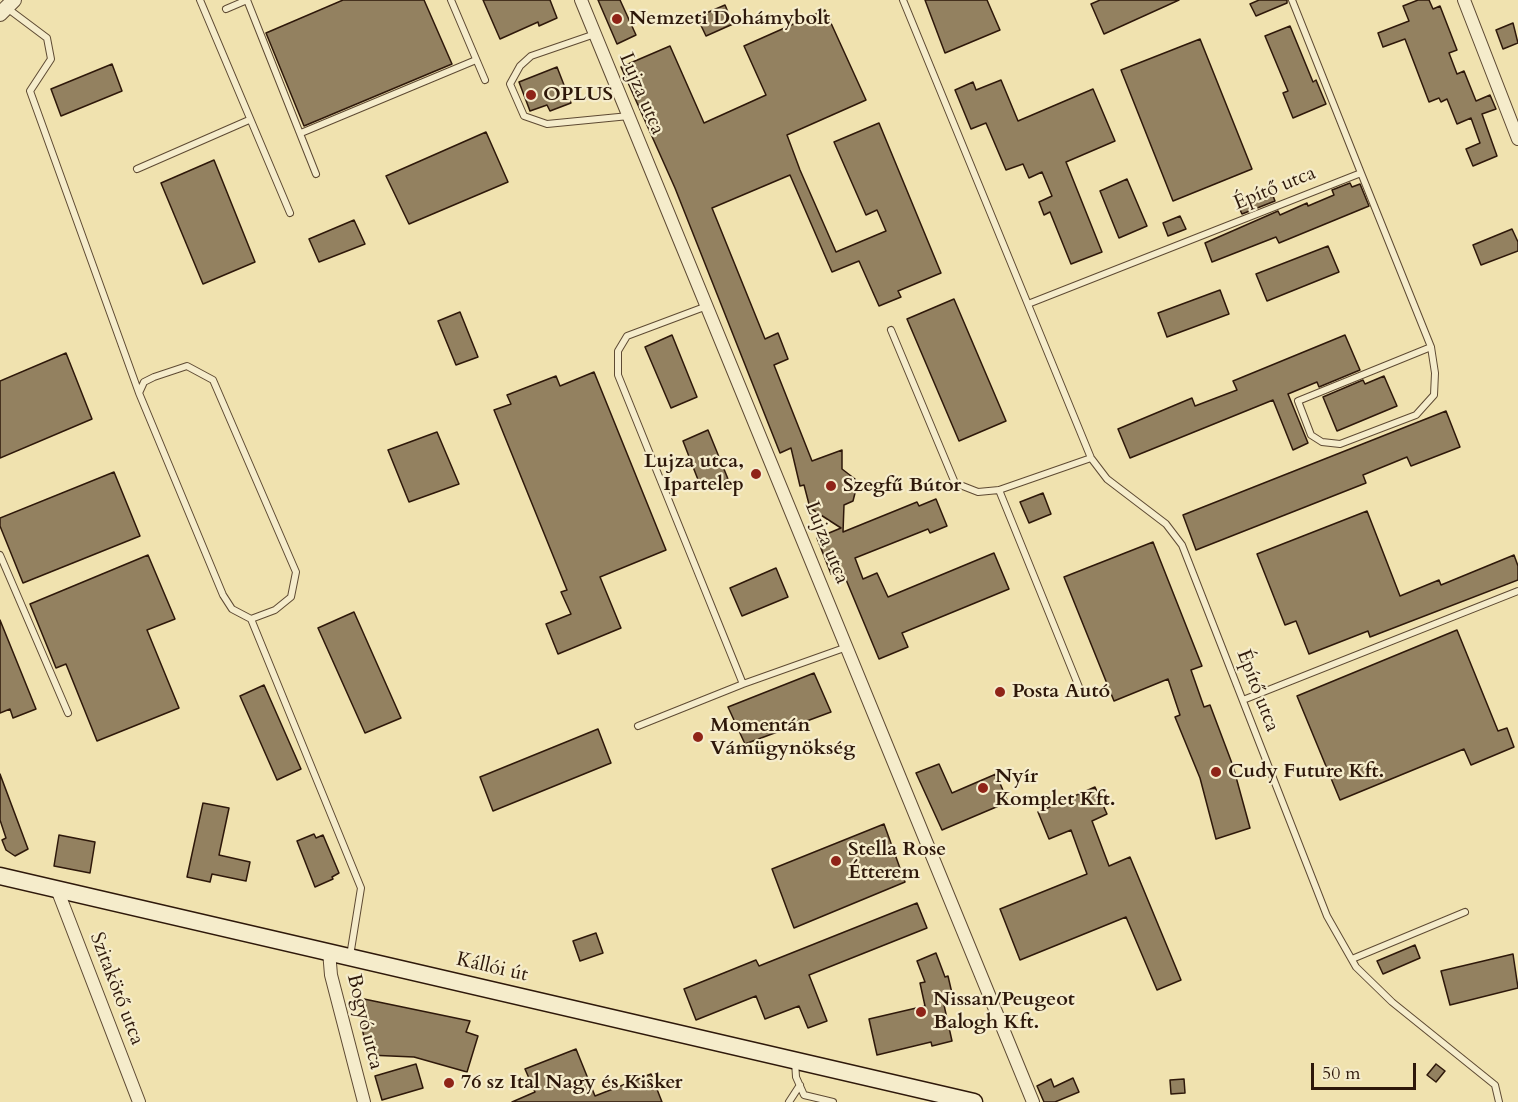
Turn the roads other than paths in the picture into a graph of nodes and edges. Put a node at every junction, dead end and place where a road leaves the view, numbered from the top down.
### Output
1 (200, 0) edge
2 (247, 0) edge
3 (451, 0) edge
4 (581, 0) edge
5 (903, 0) edge
6 (1292, 0) edge
7 (1464, 0) edge
8 (7, 7) edge
9 (226, 9) dead end
10 (595, 34) junction
11 (477, 60) junction
12 (485, 80) dead end
13 (629, 116) junction
14 (249, 120) junction
15 (301, 133) junction
16 (1518, 139) edge
17 (137, 169) dead end
18 (1361, 172) junction
19 (316, 174) dead end
20 (290, 213) dead end
21 (1028, 304) junction
22 (707, 305) junction
23 (891, 330) dead end
24 (1431, 347) junction
25 (139, 393) junction
26 (1091, 458) junction
27 (999, 490) junction
28 (0, 555) edge
29 (1518, 591) edge
30 (251, 619) junction
31 (847, 646) junction
32 (743, 684) junction
33 (1080, 687) dead end
34 (1243, 700) junction
35 (68, 713) dead end
36 (638, 726) dead end
37 (0, 876) edge
38 (57, 889) junction
39 (1466, 912) dead end
40 (329, 951) junction
41 (350, 956) junction
42 (1352, 959) junction
43 (795, 1060) junction
44 (800, 1085) junction
45 (139, 1102) edge
46 (364, 1102) edge
47 (789, 1102) edge
48 (833, 1102) edge
49 (974, 1102) edge
50 (1033, 1102) edge
51 (1499, 1102) edge

1 - 14 lane
2 - 9 lane
2 - 15 lane
3 - 11 lane
4 - 10 street, Lujza utca
5 - 21 lane, Építő utca
6 - 18 lane
7 - 16 street
8 - 25 lane
10 - 13 street, Lujza utca
10 - 13 lane
11 - 12 lane
11 - 15 lane
13 - 22 street, Lujza utca
14 - 17 lane
14 - 20 lane
15 - 19 lane
18 - 21 lane, Építő utca
18 - 24 lane
21 - 26 lane, Építő utca
22 - 31 street, Lujza utca
22 - 32 lane
23 - 27 lane
24 - 24 lane
25 - 30 lane
25 - 30 lane
26 - 27 lane
26 - 34 lane, Építő utca
27 - 33 lane
28 - 35 lane
29 - 34 lane
30 - 41 lane
31 - 32 lane
31 - 50 street, Lujza utca
32 - 36 lane
34 - 42 lane, Építő utca
37 - 38 main road, Kállói út
38 - 40 main road, Kállói út
38 - 45 street, Szitakötő utca
39 - 42 lane
40 - 41 main road, Kállói út
40 - 46 street, Bogyó utca
41 - 43 main road, Kállói út
42 - 51 lane, Építő utca
43 - 44 lane
43 - 49 main road, Kállói út
44 - 47 lane
44 - 48 lane

